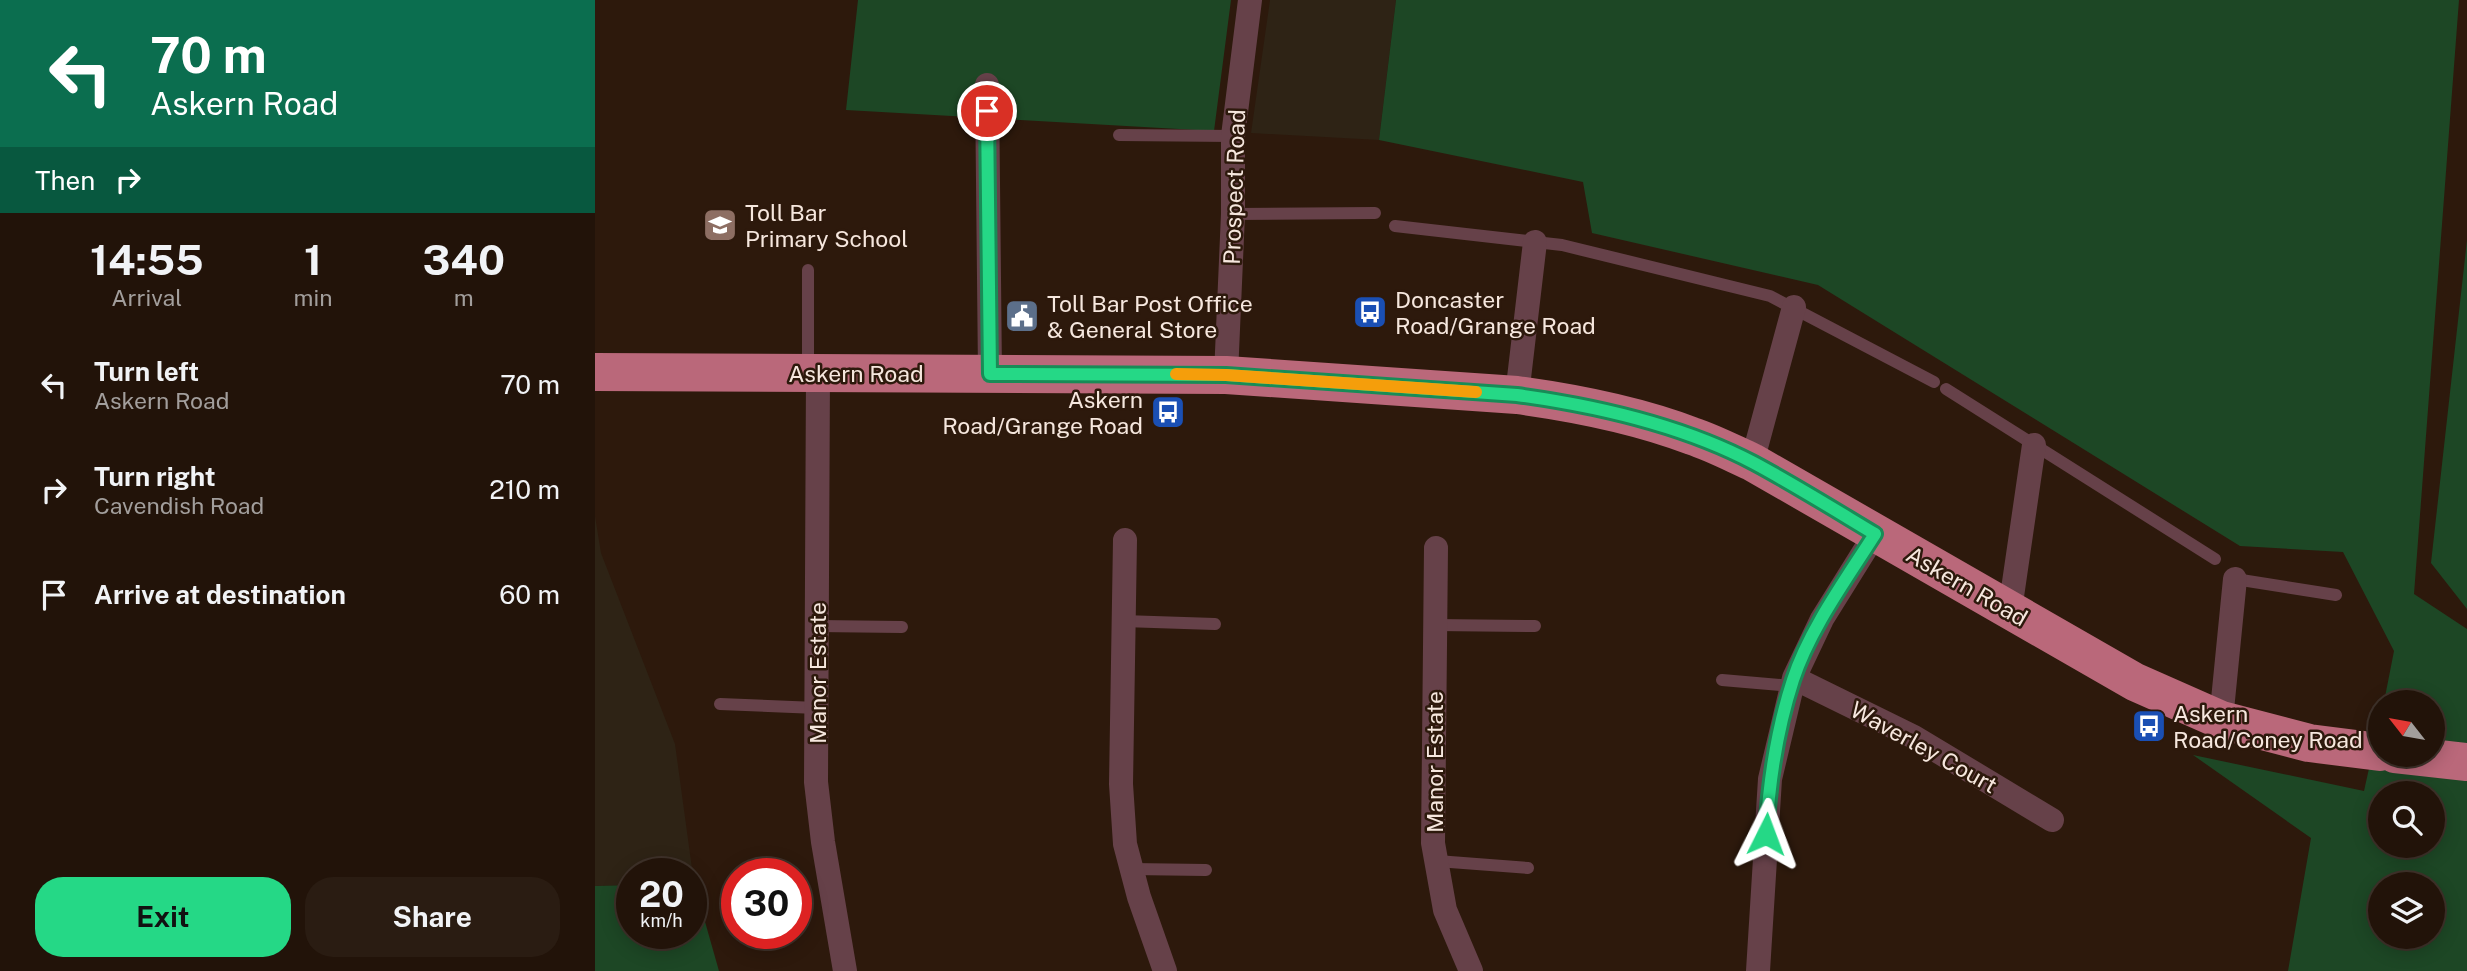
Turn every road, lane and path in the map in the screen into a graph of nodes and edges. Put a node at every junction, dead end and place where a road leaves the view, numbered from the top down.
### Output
1 (1250, 0) edge
2 (987, 85) dead end
3 (1119, 135) dead end
4 (1233, 136) junction
5 (1375, 213) dead end
6 (1233, 214) junction
7 (1395, 226) dead end
8 (1535, 242) junction
9 (808, 270) dead end
10 (1794, 307) junction
11 (595, 372) edge
12 (813, 373) junction
13 (990, 374) junction
14 (1226, 375) junction
15 (1934, 382) dead end
16 (1946, 389) dead end
17 (1517, 395) junction
18 (2033, 445) junction
19 (1752, 462) junction
20 (1875, 534) junction
21 (1125, 540) dead end
22 (1436, 548) dead end
23 (2215, 559) dead end
24 (2235, 579) joint
25 (2336, 595) dead end
26 (2010, 610) junction
27 (1123, 621) junction
28 (1215, 624) dead end
29 (1435, 625) junction
30 (817, 626) junction
31 (1535, 626) dead end
32 (902, 627) dead end
33 (1722, 680) dead end
34 (1793, 682) junction
35 (720, 704) dead end
36 (817, 708) junction
37 (2221, 719) junction
38 (2368, 750) edge
39 (2445, 760) edge
40 (2467, 762) edge
41 (2052, 820) dead end
42 (1437, 861) junction
43 (1131, 869) junction
44 (1528, 869) dead end
45 (1206, 870) dead end
46 (845, 971) edge
47 (1165, 971) edge
48 (1471, 971) edge
49 (1758, 971) edge

1 - 4 street, Prospect Road
2 - 13 street
3 - 4 lane
4 - 6 street, Prospect Road
5 - 6 lane
6 - 14 street, Prospect Road
7 - 8 lane
8 - 10 lane
8 - 17 street
9 - 12 lane
10 - 15 lane
10 - 19 street
11 - 12 highway, Askern Road
12 - 13 highway, Askern Road
12 - 30 street, Manor Estate
13 - 14 highway, Askern Road
14 - 17 highway, Askern Road
16 - 18 lane
17 - 19 highway, Askern Road
18 - 23 lane
18 - 26 street
19 - 20 highway, Askern Road
20 - 26 highway, Askern Road
20 - 34 street
21 - 27 street
22 - 29 street, Manor Estate
24 - 25 lane
24 - 37 street
26 - 37 highway, Askern Road
27 - 28 lane
27 - 43 street
29 - 31 lane
29 - 42 street, Manor Estate
30 - 32 lane
30 - 36 street, Manor Estate
33 - 34 lane
34 - 41 street, Waverley Court
34 - 49 street
35 - 36 lane
36 - 46 street, Manor Estate
37 - 38 highway, Askern Road
39 - 40 highway
42 - 44 lane
42 - 48 street, Manor Estate
43 - 45 lane
43 - 47 street

